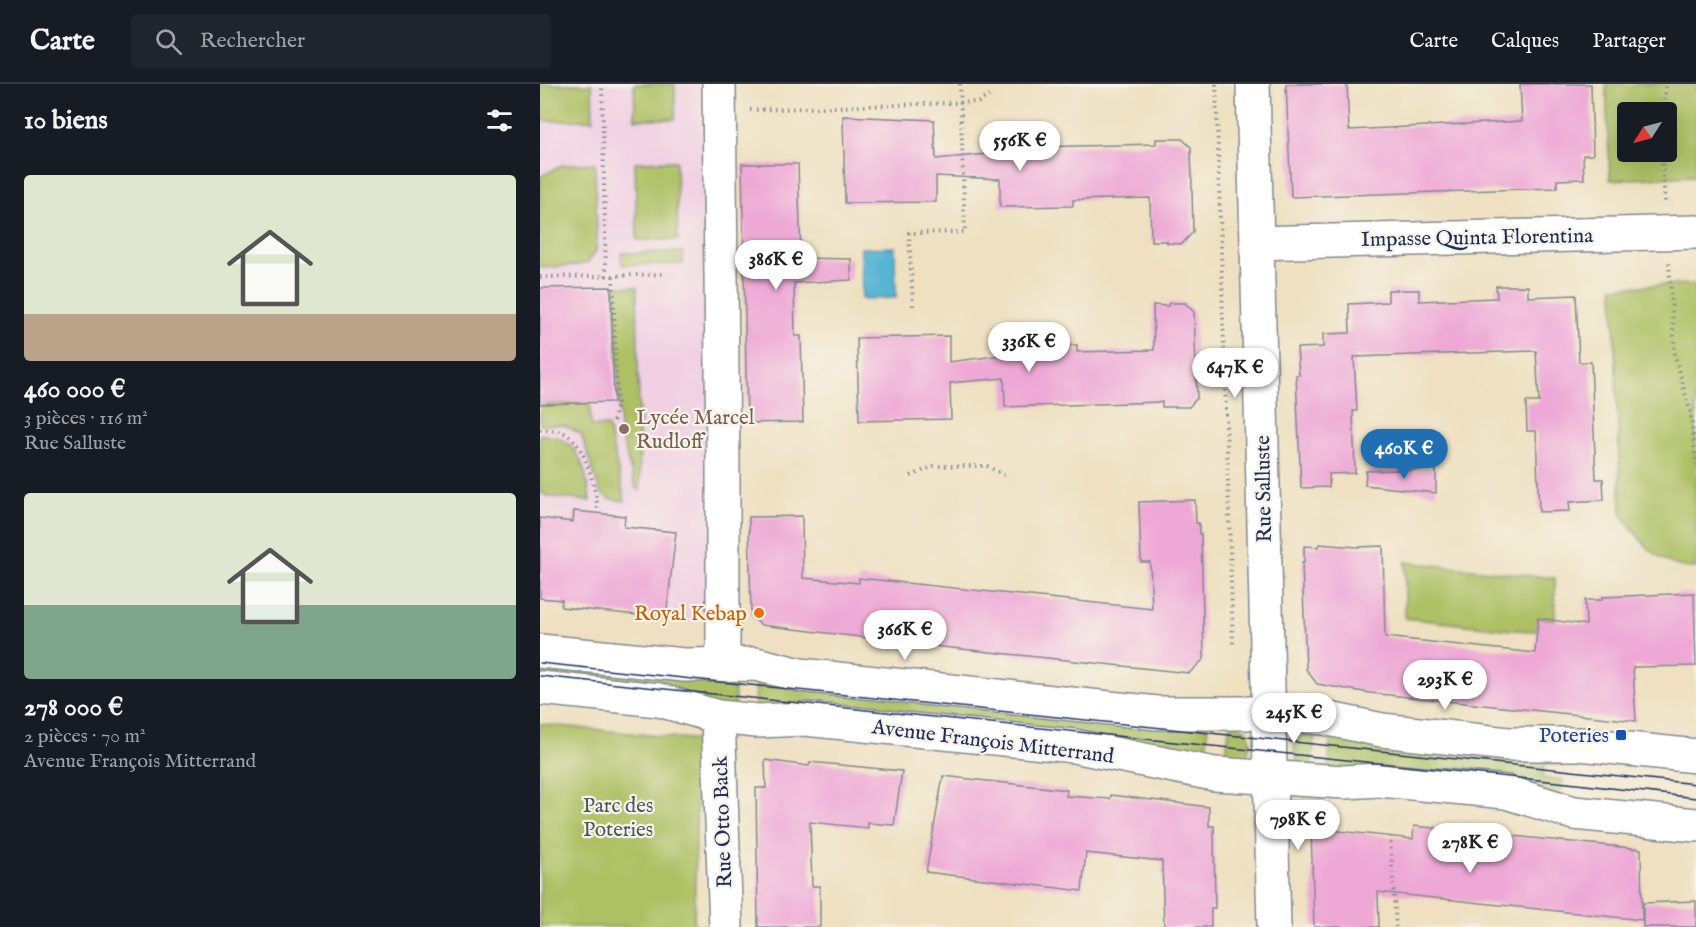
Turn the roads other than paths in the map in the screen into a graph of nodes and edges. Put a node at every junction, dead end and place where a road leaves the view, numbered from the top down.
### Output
1 (1253, 84) edge
2 (719, 97) edge
3 (1682, 232) edge
4 (1257, 243) junction
5 (540, 651) edge
6 (723, 664) junction
7 (540, 688) edge
8 (1268, 714) junction
9 (718, 717) junction
10 (1696, 756) edge
11 (1270, 777) junction
12 (1696, 825) edge
13 (726, 927) edge
14 (1274, 927) edge

1 - 4 street, Rue Salluste
2 - 6 street
3 - 4 street, Impasse Quinta Florentina
4 - 8 street, Rue Salluste
5 - 6 street, Avenue François Mitterrand
6 - 8 street, Avenue François Mitterrand
7 - 9 street, Avenue François Mitterrand
8 - 10 street, Avenue François Mitterrand
8 - 11 street, Rue Salluste
9 - 11 street, Avenue François Mitterrand
9 - 13 street, Rue Otto Back
11 - 12 street, Avenue François Mitterrand
11 - 14 street, Rue Salluste

